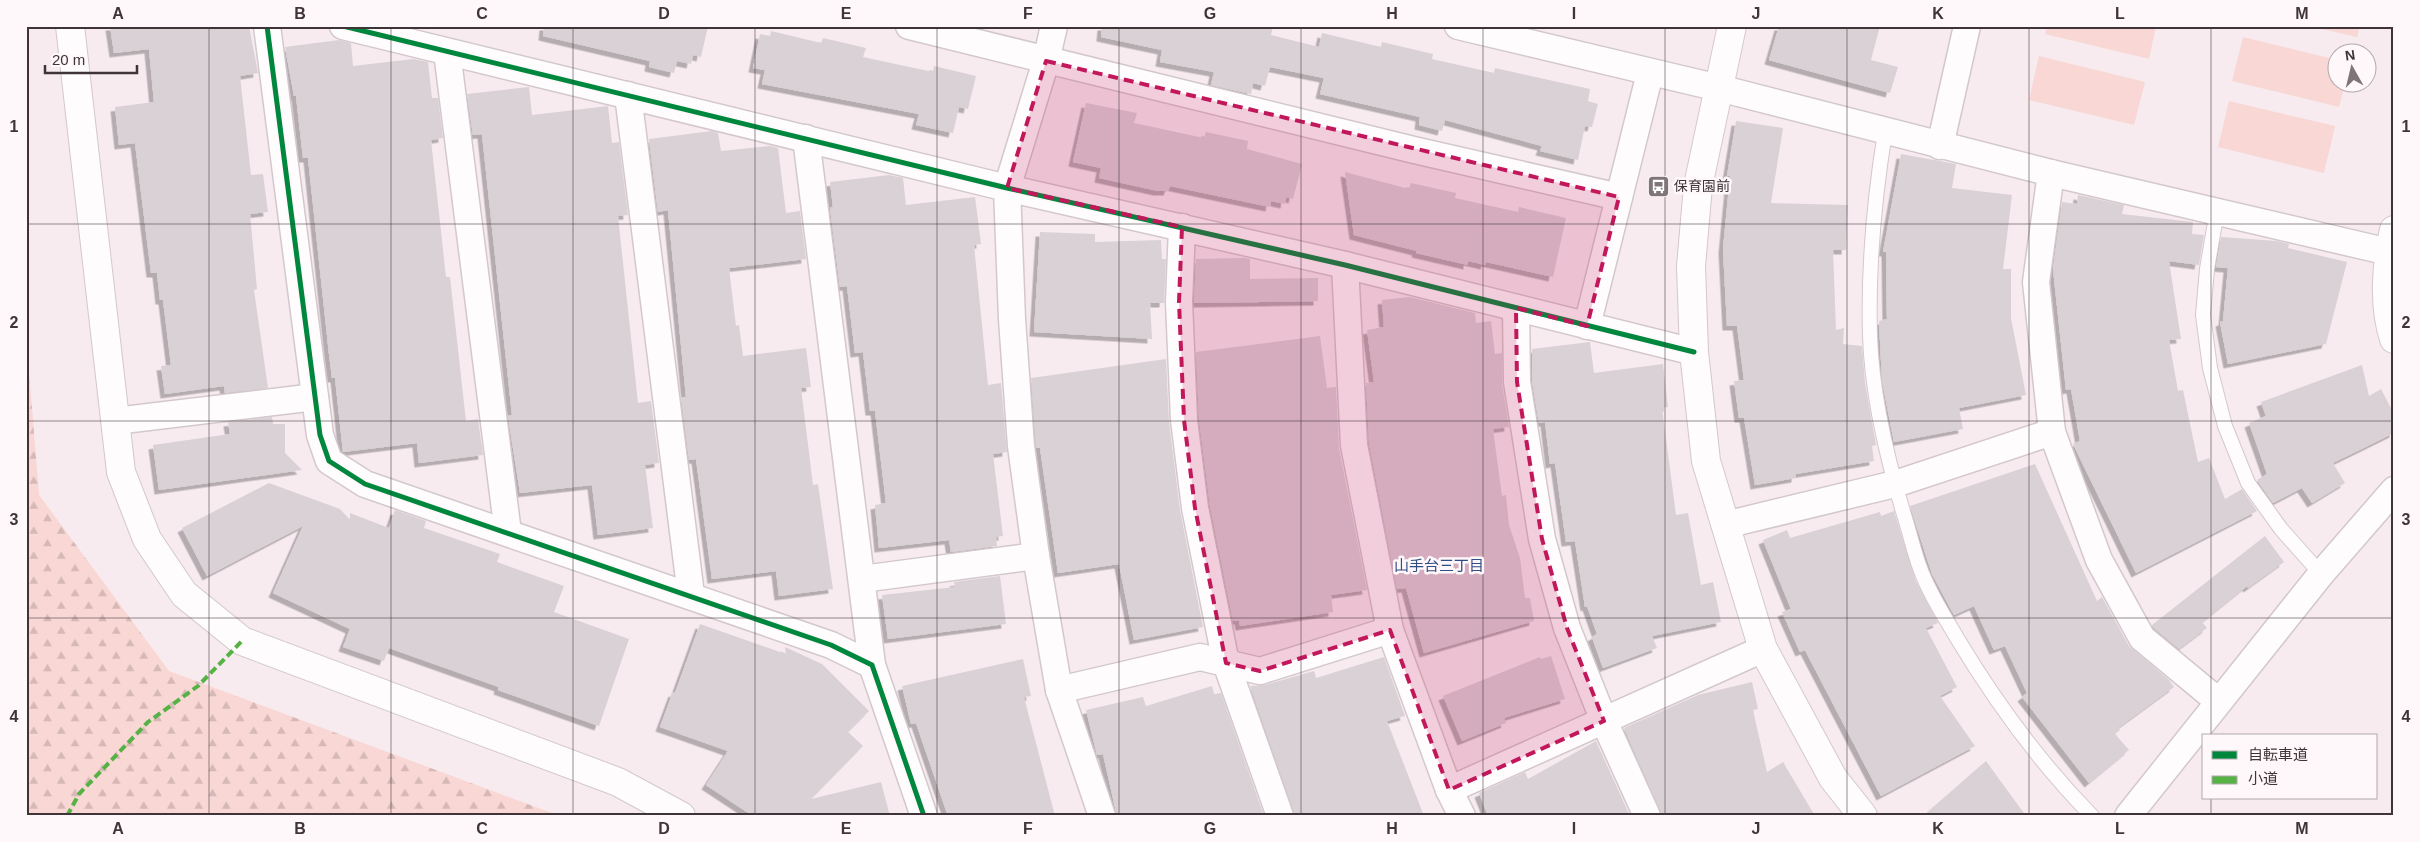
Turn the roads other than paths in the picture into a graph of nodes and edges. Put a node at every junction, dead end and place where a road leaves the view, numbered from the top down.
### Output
1 (70, 26) edge
2 (267, 26) edge
3 (343, 26) edge
4 (908, 26) edge
5 (1054, 26) edge
6 (1458, 26) edge
7 (1732, 26) edge
8 (1967, 26) edge
9 (447, 52) junction
10 (1046, 61) junction
11 (1650, 73) junction
12 (1719, 88) junction
13 (628, 95) junction
14 (1884, 132) junction
15 (806, 138) junction
16 (1940, 146) junction
17 (2052, 173) junction
18 (1007, 188) junction
19 (1619, 197) junction
20 (2217, 211) junction
21 (1182, 227) junction
22 (2391, 241) edge
23 (1345, 266) junction
24 (1516, 308) junction
25 (1587, 326) junction
26 (2394, 339) edge
27 (1694, 352) junction
28 (315, 397) junction
29 (115, 421) junction
30 (2052, 432) junction
31 (1895, 484) junction
32 (2394, 490) edge
33 (1725, 525) junction
34 (508, 534) junction
35 (1036, 556) junction
36 (2321, 574) junction
37 (862, 578) junction
38 (691, 595) junction
39 (1390, 630) junction
40 (1763, 649) junction
41 (1226, 663) junction
42 (872, 665) junction
43 (1059, 690) junction
44 (2218, 700) junction
45 (1604, 720) junction
46 (1449, 790) junction
47 (681, 816) edge
48 (924, 816) edge
49 (1102, 816) edge
50 (1280, 816) edge
51 (1462, 816) edge
52 (1647, 816) edge
53 (1863, 816) edge
54 (2092, 816) edge
55 (2128, 816) edge

1 - 29 street
2 - 28 street
3 - 9 street
4 - 10 street
5 - 10 street
6 - 11 street
7 - 12 street
8 - 16 street
9 - 13 street
9 - 34 street
10 - 18 street
10 - 19 street
11 - 12 street
11 - 19 street
12 - 14 street
12 - 27 street
13 - 15 street
13 - 38 street
14 - 16 street
14 - 31 lane
15 - 18 street
15 - 37 street
16 - 17 street
17 - 20 street
17 - 30 street
18 - 21 street
18 - 35 street
19 - 25 street
20 - 22 street
20 - 36 lane
21 - 23 street
21 - 41 street
22 - 26 street
23 - 24 street
23 - 39 street
24 - 25 street
24 - 45 street
25 - 27 street
27 - 33 street
28 - 29 street
28 - 34 street
29 - 47 street
30 - 31 street
30 - 44 street
31 - 33 street
31 - 54 lane
32 - 36 street
33 - 40 street
34 - 38 street
35 - 37 street
35 - 43 street
36 - 44 street
37 - 42 street
38 - 42 street
39 - 41 street
39 - 46 street
40 - 45 street
40 - 53 street
41 - 43 street
41 - 50 street
42 - 48 street
43 - 49 street
44 - 55 street
45 - 46 street
45 - 52 street
46 - 51 street

